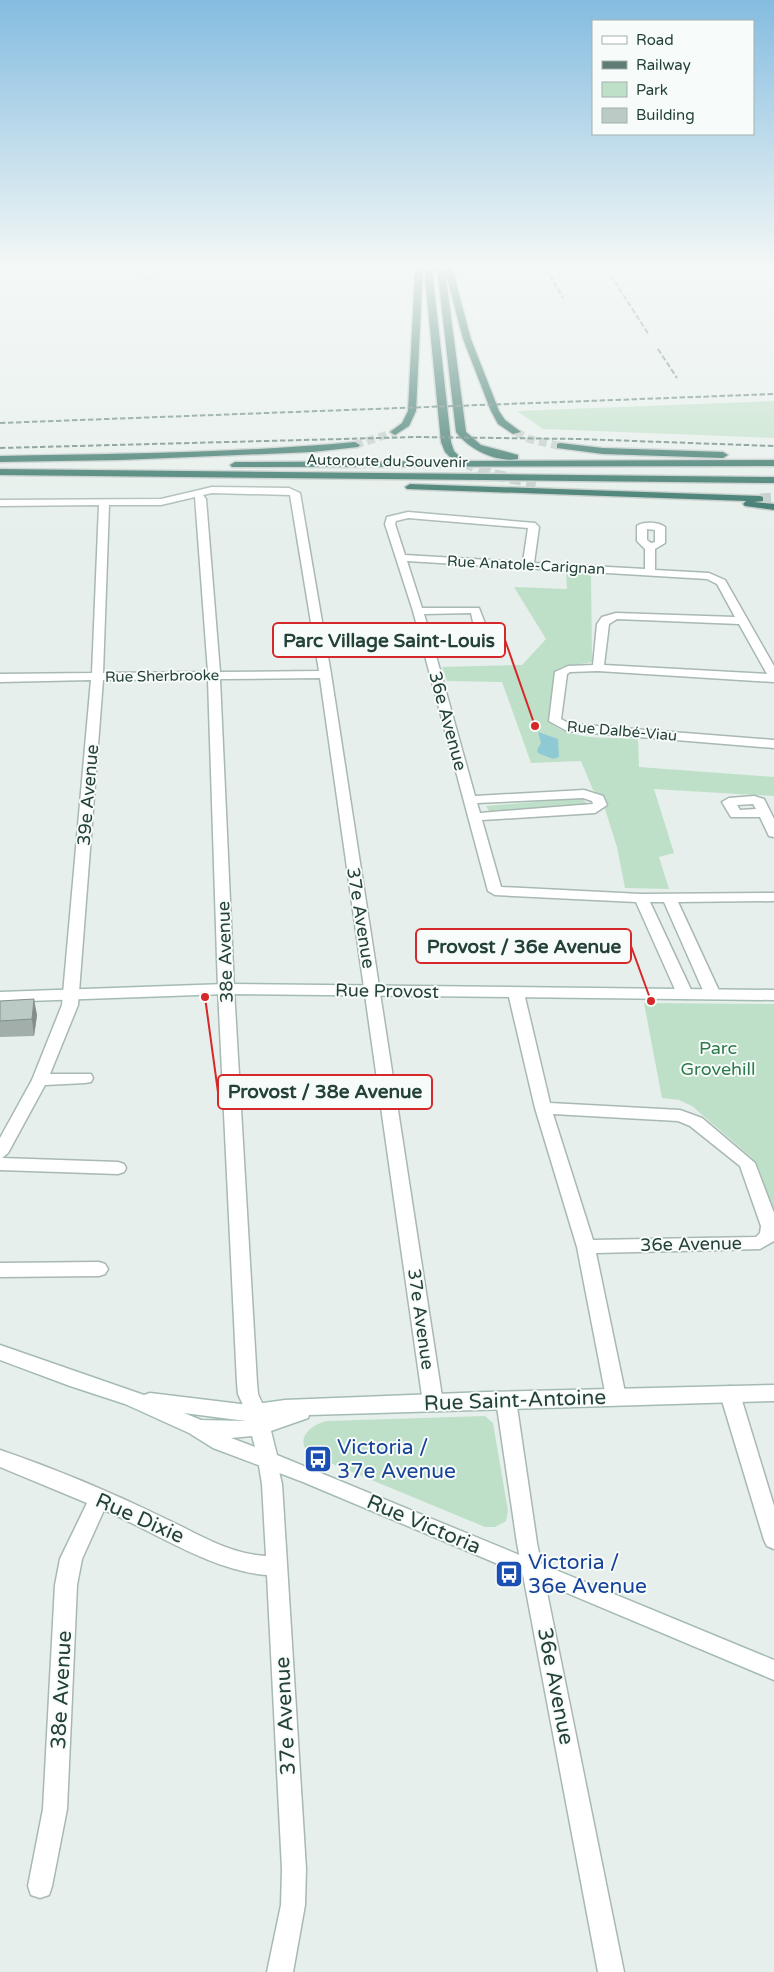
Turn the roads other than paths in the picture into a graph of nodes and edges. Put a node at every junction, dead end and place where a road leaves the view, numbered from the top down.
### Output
1 (415, 360) edge
2 (438, 360) edge
3 (452, 360) edge
4 (475, 360) edge
5 (395, 432) tunnel mouth
6 (516, 432) tunnel mouth
7 (355, 445) tunnel mouth
8 (560, 446) tunnel mouth
9 (774, 456) edge
10 (0, 459) edge
11 (457, 459) tunnel mouth
12 (774, 463) edge
13 (0, 464) edge
14 (174, 466) junction
15 (0, 472) edge
16 (774, 473) edge
17 (164, 474) junction
18 (774, 480) edge
19 (536, 483) tunnel mouth
20 (773, 491) tunnel mouth
21 (197, 493) junction
22 (664, 497) junction
23 (760, 499) tunnel mouth
24 (0, 503) edge
25 (104, 503) junction
26 (774, 507) tunnel mouth
27 (650, 548) dead end
28 (402, 558) junction
29 (528, 565) junction
30 (650, 572) junction
31 (418, 611) junction
32 (741, 621) junction
33 (426, 642) junction
34 (598, 668) junction
35 (325, 674) junction
36 (214, 675) junction
37 (97, 677) junction
38 (774, 677) edge
39 (0, 678) edge
40 (774, 744) edge
41 (469, 800) junction
42 (764, 813) dead end
43 (474, 817) junction
44 (774, 833) edge
45 (774, 897) edge
46 (641, 898) junction
47 (669, 898) junction
48 (226, 989) junction
49 (372, 991) junction
50 (516, 993) junction
51 (71, 994) junction
52 (685, 994) junction
53 (713, 995) junction
54 (774, 995) edge
55 (0, 997) edge
56 (85, 1078) dead end
57 (40, 1080) junction
58 (543, 1108) junction
59 (0, 1153) edge
60 (0, 1164) edge
61 (118, 1168) dead end
62 (586, 1247) junction
63 (99, 1269) dead end
64 (0, 1270) edge
65 (0, 1352) edge
66 (774, 1393) edge
67 (730, 1394) junction
68 (616, 1397) junction
69 (131, 1398) junction
70 (506, 1400) junction
71 (433, 1402) junction
72 (259, 1419) junction
73 (196, 1426) junction
74 (268, 1460) junction
75 (2, 1462) edge
76 (99, 1500) junction
77 (774, 1540) edge
78 (276, 1566) junction
79 (533, 1570) junction
80 (774, 1670) edge
81 (40, 1886) dead end
82 (280, 1972) edge
83 (611, 1972) edge

1 - 5 highway
2 - 11 highway
3 - 12 highway
4 - 6 highway
7 - 10 highway
8 - 9 highway
12 - 14 highway
13 - 14 highway, Autoroute du Souvenir
14 - 16 highway, Autoroute du Souvenir
15 - 17 highway, Autoroute du Souvenir
17 - 18 highway, Autoroute du Souvenir
17 - 22 highway
19 - 20 highway
21 - 25 street
21 - 35 street, 37e Avenue
21 - 36 street, 38e Avenue
22 - 23 highway
22 - 26 highway
24 - 25 street
25 - 37 street, 39e Avenue
27 - 30 street
28 - 29 street, Rue Anatole-Carignan
28 - 29 street, 36e Avenue
28 - 31 street, 36e Avenue
29 - 30 street, Rue Anatole-Carignan
30 - 32 street, Rue Anatole-Carignan
31 - 33 street, 36e Avenue
31 - 33 street
32 - 34 street
32 - 38 street, Rue Anatole-Carignan
33 - 41 street, 36e Avenue
34 - 38 street, Rue Dalbé-Viau
34 - 40 street, Rue Dalbé-Viau
35 - 36 street, Rue Sherbrooke
35 - 49 street, 37e Avenue
36 - 37 street, Rue Sherbrooke
36 - 48 street, 38e Avenue
37 - 39 street, Rue Sherbrooke
37 - 51 street, 39e Avenue
41 - 43 street, 36e Avenue
41 - 43 street
42 - 44 street
43 - 46 street, 36e Avenue
45 - 47 street, 36e Avenue
46 - 47 street, 36e Avenue
46 - 52 street
47 - 53 street
48 - 49 street, Rue Provost
48 - 51 street, Rue Provost
48 - 72 street, 38e Avenue
49 - 50 street, Rue Provost
49 - 71 street, 37e Avenue
50 - 52 street, Rue Provost
50 - 58 street
51 - 55 street, Rue Provost
51 - 57 street, 39e Avenue
52 - 53 street, Rue Provost
53 - 54 street, Rue Provost
56 - 57 street
57 - 59 street, 39e Avenue
58 - 62 street
58 - 62 street, 36e Avenue
60 - 61 street
62 - 68 street
63 - 64 street
65 - 69 street, Rue Victoria
66 - 67 street, Rue Saint-Antoine
67 - 68 street, Rue Saint-Antoine
67 - 77 street
68 - 70 street, Rue Saint-Antoine
69 - 72 street, Rue Victoria
69 - 73 street, Rue Victoria
70 - 71 street, Rue Saint-Antoine
70 - 79 street, 36e Avenue
71 - 72 street, Rue Saint-Antoine
72 - 73 street
72 - 74 street
73 - 74 street, Rue Victoria
74 - 78 street, 37e Avenue
74 - 79 street, Rue Victoria
75 - 76 street, Rue Dixie
76 - 78 street, Rue Dixie
76 - 81 street, 38e Avenue
78 - 82 street, 37e Avenue
79 - 80 street, Rue Victoria
79 - 83 street, 36e Avenue

